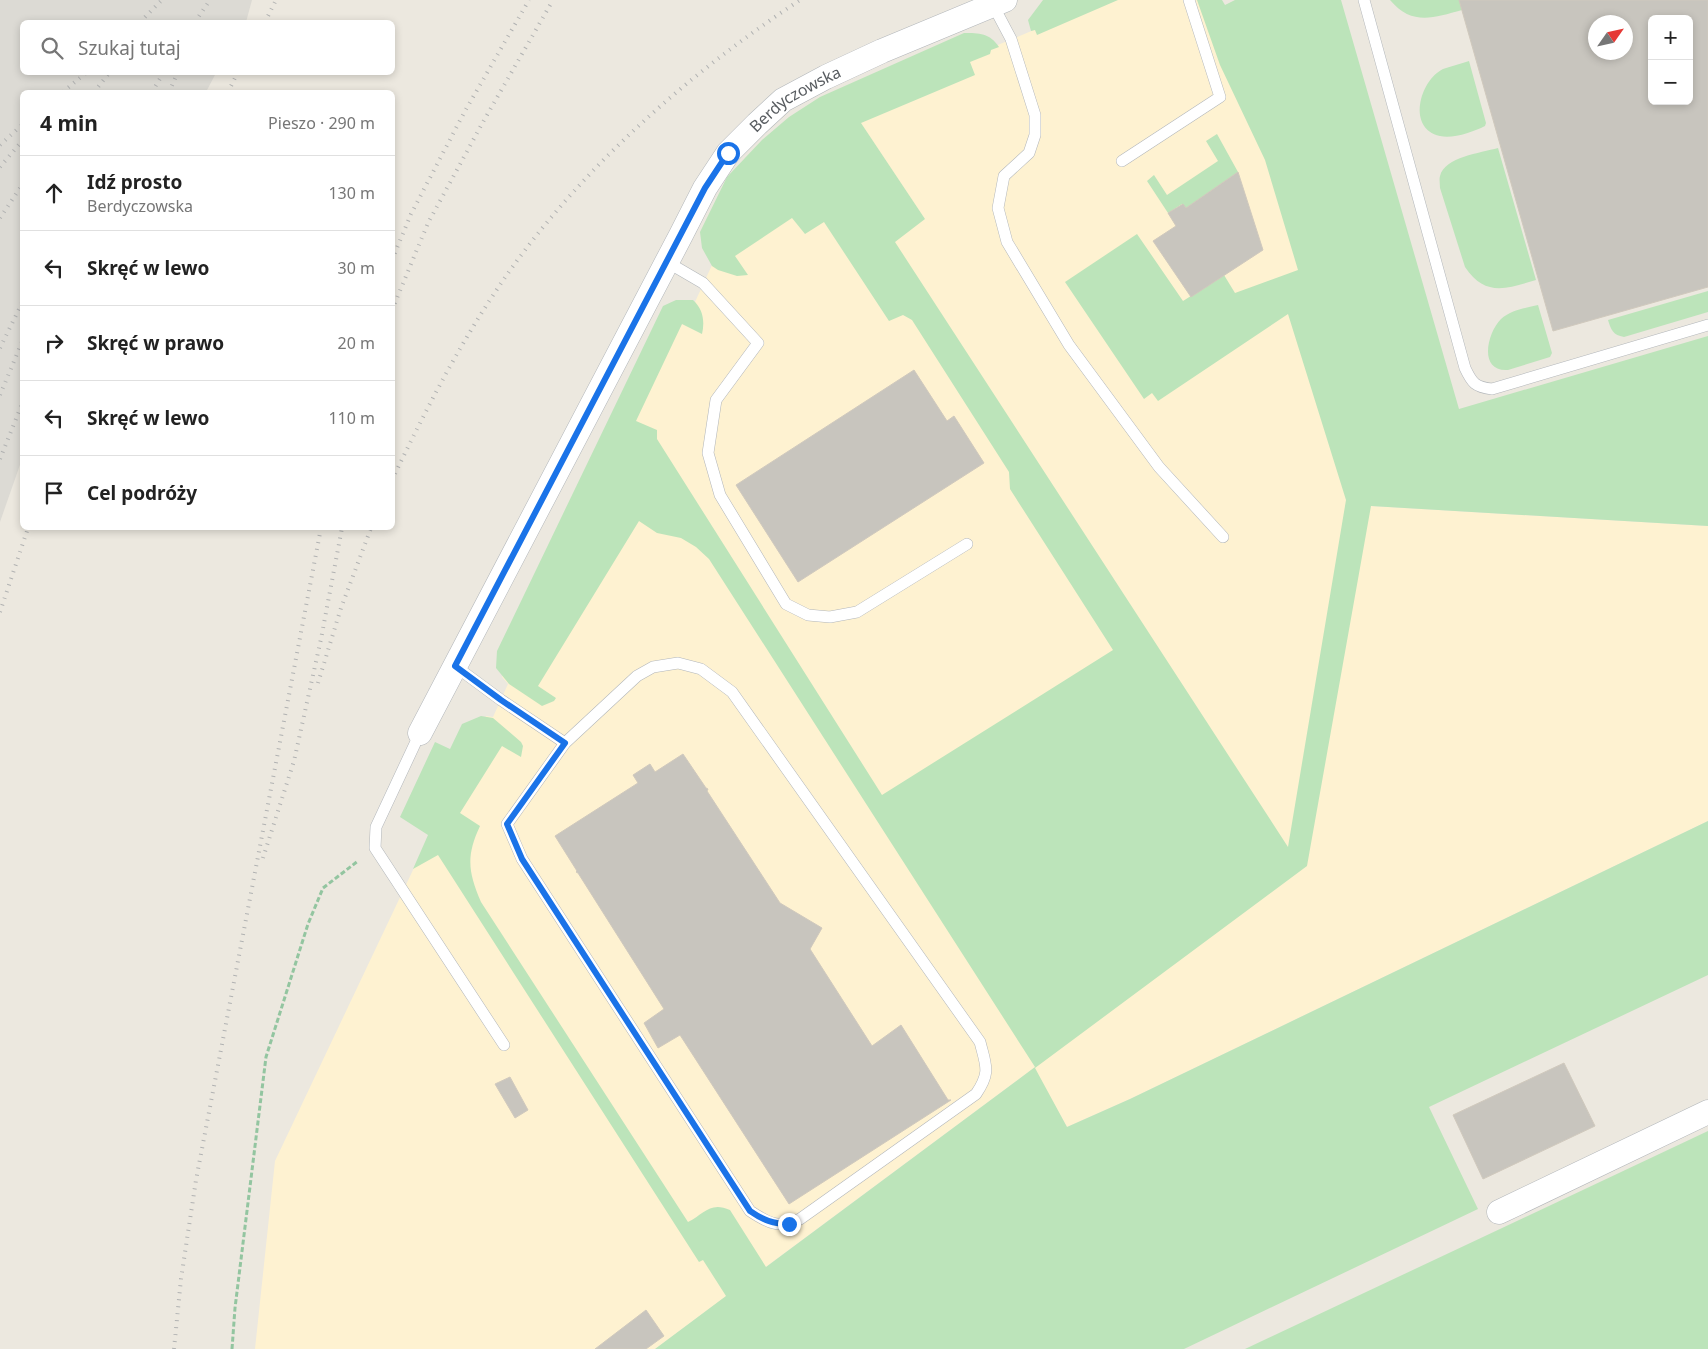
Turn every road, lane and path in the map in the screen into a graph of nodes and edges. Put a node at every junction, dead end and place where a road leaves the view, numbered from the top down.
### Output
1 (1189, 0) edge
2 (1364, 0) edge
3 (999, 3) edge
4 (1122, 161) dead end
5 (667, 262) junction
6 (1708, 325) edge
7 (1223, 536) dead end
8 (966, 544) dead end
9 (455, 666) junction
10 (420, 733) joint
11 (565, 743) junction
12 (374, 848) junction
13 (504, 1044) dead end
14 (1708, 1112) edge
15 (1500, 1212) dead end
16 (232, 1349) edge

1 - 4 lane
2 - 6 lane
3 - 5 street, Berdyczowska
3 - 7 lane
5 - 8 lane
5 - 9 street, Berdyczowska
9 - 10 street, Berdyczowska
9 - 11 lane
10 - 12 lane
11 - 11 lane
12 - 13 lane
12 - 16 path
14 - 15 street

